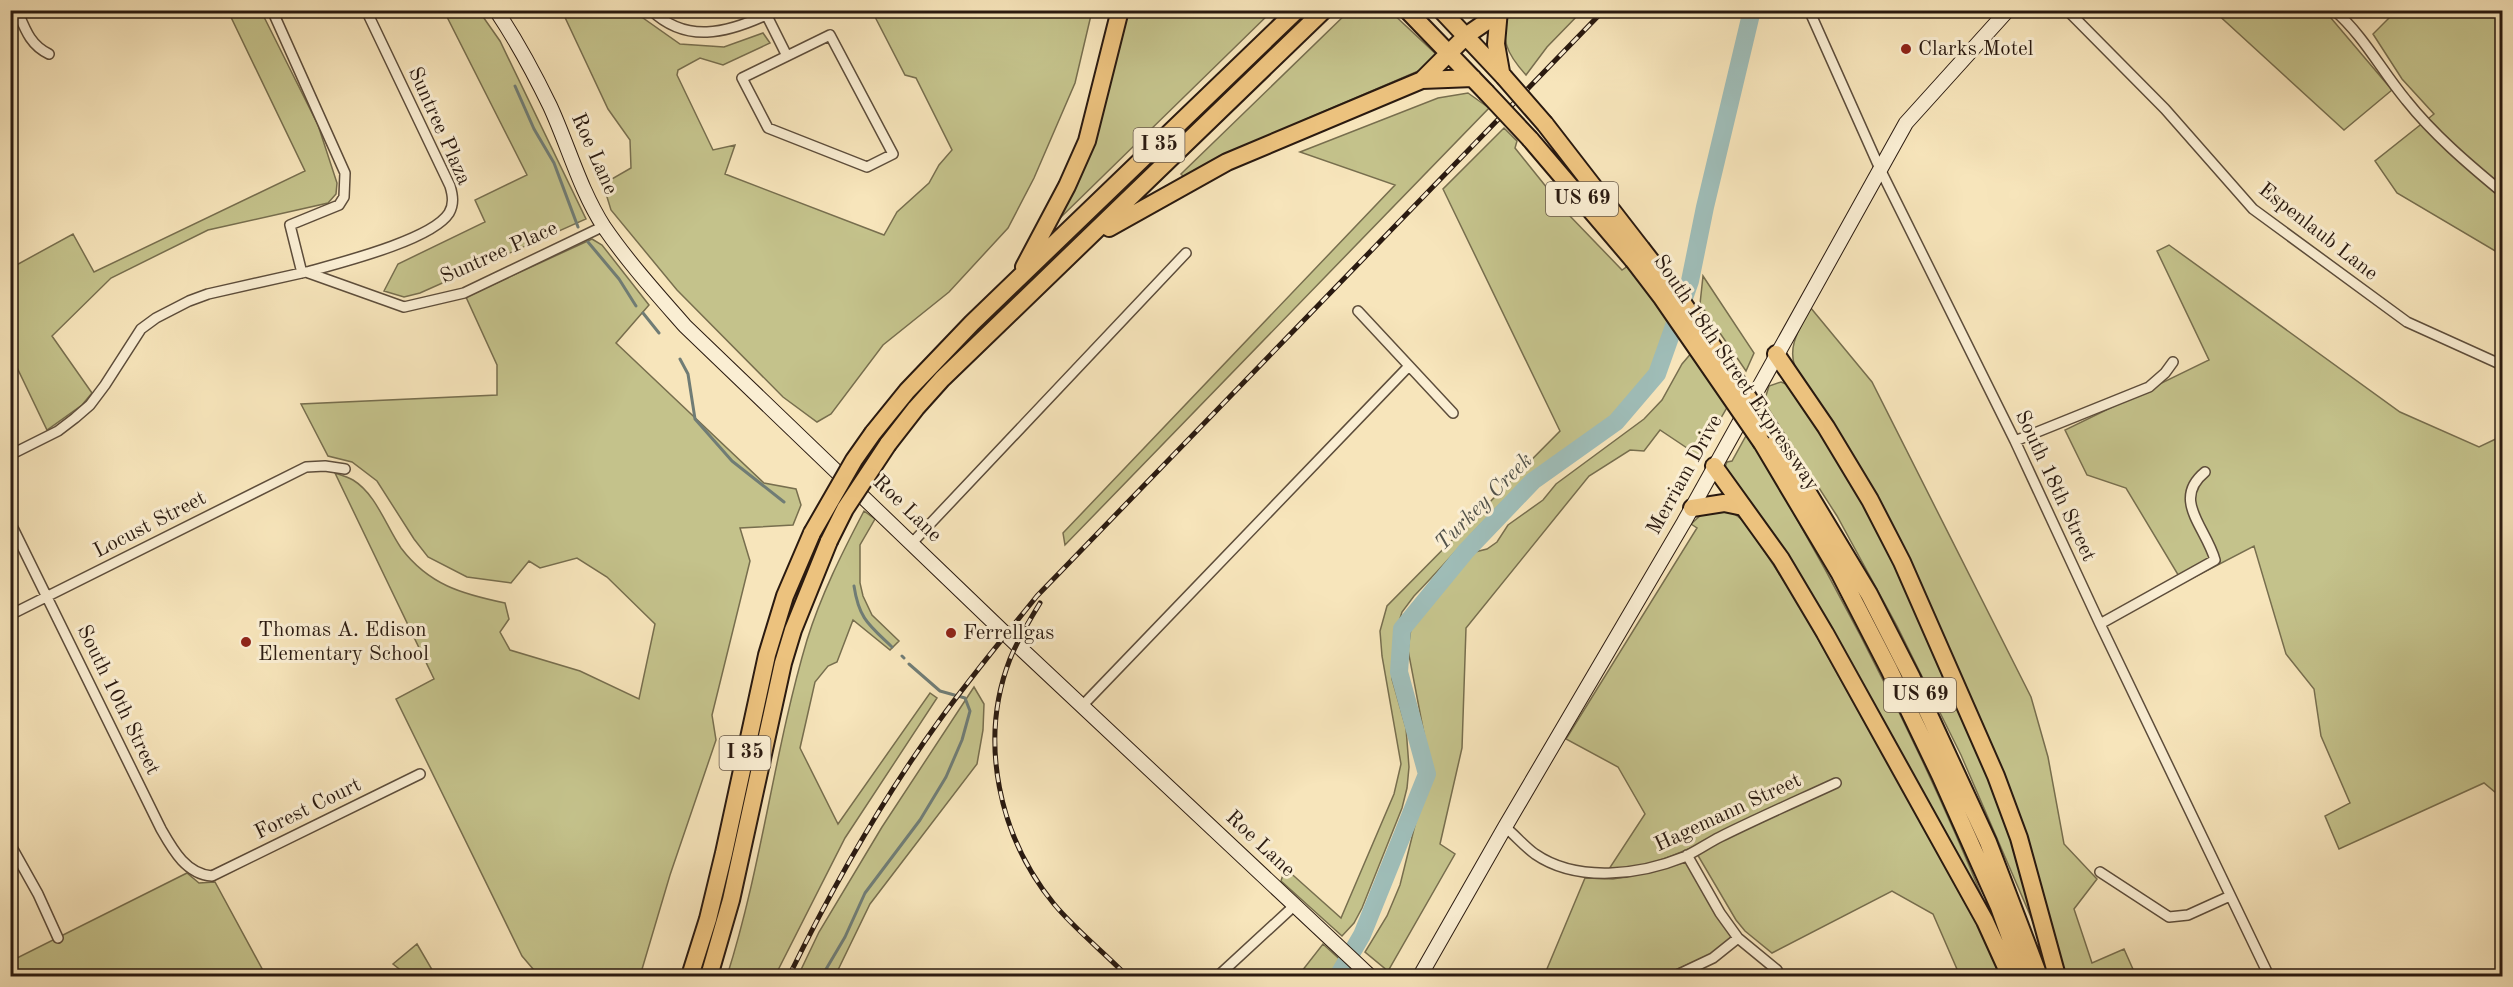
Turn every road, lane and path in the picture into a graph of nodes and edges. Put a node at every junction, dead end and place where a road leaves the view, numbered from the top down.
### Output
1 (17, 10) edge
2 (272, 10) edge
3 (366, 10) edge
4 (496, 10) edge
5 (651, 10) edge
6 (1120, 10) edge
7 (1297, 10) edge
8 (1324, 10) edge
9 (1407, 10) edge
10 (1441, 10) edge
11 (1497, 10) edge
12 (1809, 10) edge
13 (2008, 10) edge
14 (2067, 10) edge
15 (2334, 10) edge
16 (765, 13) edge
17 (1467, 35) junction
18 (50, 54) dead end
19 (1450, 54) junction
20 (787, 56) junction
21 (1502, 75) junction
22 (1473, 78) junction
23 (1422, 80) junction
24 (1880, 169) junction
25 (2502, 192) edge
26 (604, 226) junction
27 (1087, 240) junction
28 (1186, 253) dead end
29 (1637, 254) junction
30 (304, 273) junction
31 (1019, 278) junction
32 (1358, 311) dead end
33 (1776, 354) junction
34 (2172, 362) dead end
35 (2502, 365) edge
36 (1409, 366) junction
37 (1453, 413) dead end
38 (1766, 436) junction
39 (2015, 441) junction
40 (10, 455) edge
41 (1714, 466) junction
42 (345, 469) dead end
43 (2205, 472) dead end
44 (1743, 507) junction
45 (1692, 508) junction
46 (10, 522) edge
47 (912, 543) junction
48 (47, 597) junction
49 (10, 615) edge
50 (2100, 624) junction
51 (1082, 706) junction
52 (420, 774) dead end
53 (1836, 783) dead end
54 (1505, 826) junction
55 (10, 844) edge
56 (1687, 855) junction
57 (2100, 872) dead end
58 (212, 876) joint
59 (2230, 896) junction
60 (1295, 905) junction
61 (58, 938) dead end
62 (1738, 938) junction
63 (690, 976) edge
64 (709, 976) edge
65 (1218, 976) edge
66 (1370, 976) edge
67 (1419, 976) edge
68 (1675, 976) edge
69 (1780, 976) edge
70 (2010, 976) edge
71 (2024, 976) edge
72 (2039, 976) edge
73 (2057, 976) edge
74 (2269, 976) edge

1 - 18 street
2 - 30 street
3 - 30 street, Suntree Plaza
4 - 26 street, Roe Lane
5 - 16 street
6 - 31 highway
7 - 31 highway, I 35
8 - 27 highway, I 35
9 - 19 highway, South 18th Street Expressway / US 69
10 - 17 highway, South 18th Street Expressway
11 - 17 highway
11 - 21 highway
12 - 24 street, South 18th Street
13 - 24 street, Merriam Drive
14 - 35 street, Espenlaub Lane
15 - 25 street
16 - 20 street
17 - 19 highway
17 - 21 highway, South 18th Street Expressway
19 - 22 highway, South 18th Street Expressway / US 69
19 - 23 highway
20 - 20 street
21 - 29 highway, South 18th Street Expressway / US 69, bridge
22 - 23 highway
22 - 29 highway, South 18th Street Expressway / US 69, bridge
23 - 27 highway
24 - 33 street, Merriam Drive
24 - 39 street, South 18th Street
26 - 30 street, Suntree Place
26 - 47 street, Roe Lane
27 - 64 highway, I 35, bridge
28 - 47 street
29 - 38 highway, South 18th Street Expressway / US 69, bridge
30 - 40 street
31 - 63 highway, I 35, bridge
32 - 36 street
33 - 41 street, Merriam Drive
33 - 73 highway
34 - 39 street
36 - 37 street
36 - 51 street
38 - 71 highway, South 18th Street Expressway / US 69
38 - 72 highway, South 18th Street Expressway / US 69
39 - 50 street, South 18th Street
41 - 44 highway
41 - 45 street, Merriam Drive
42 - 48 street, Locust Street
43 - 50 street
44 - 45 highway
44 - 70 highway
45 - 54 street, Merriam Drive
46 - 48 street, South 10th Street
47 - 51 street, Roe Lane
48 - 49 street, Locust Street
48 - 58 street, South 10th Street
50 - 59 street, South 18th Street
51 - 60 street, Roe Lane
52 - 58 street, Forest Court
53 - 56 street, Hagemann Street
54 - 56 street, Hagemann Street
54 - 67 street, Merriam Drive
55 - 61 street
56 - 62 street
57 - 59 street
59 - 74 street, South 18th Street
60 - 65 street
60 - 66 street, Roe Lane
62 - 68 street
62 - 69 street

